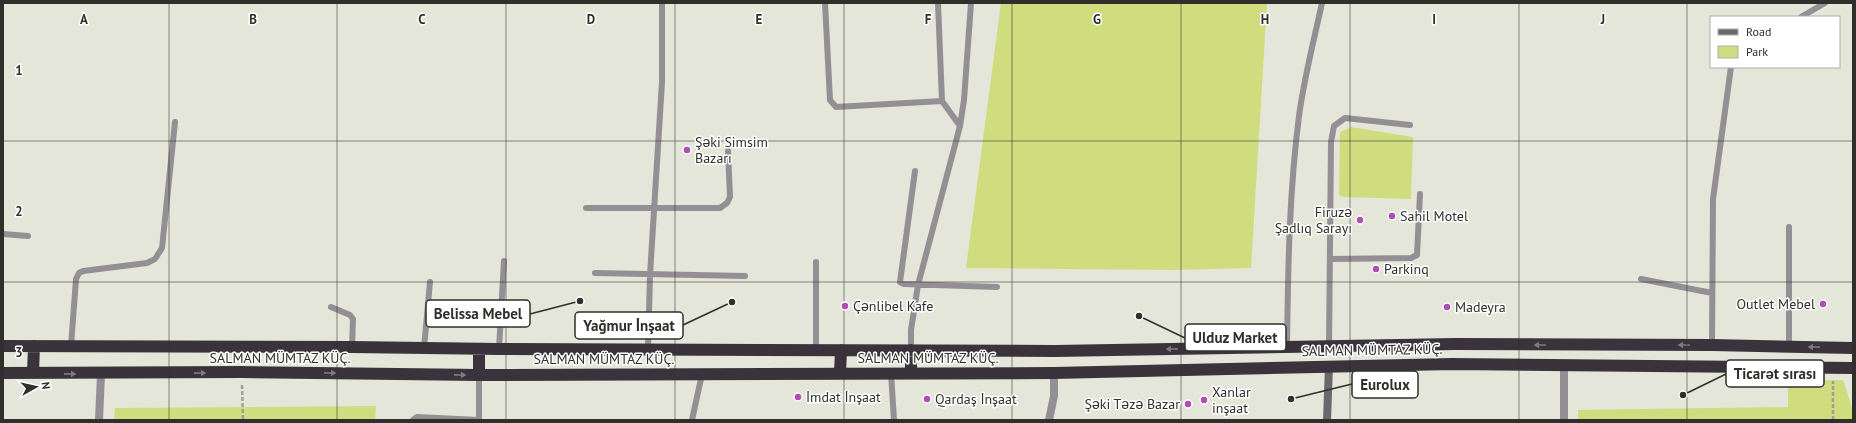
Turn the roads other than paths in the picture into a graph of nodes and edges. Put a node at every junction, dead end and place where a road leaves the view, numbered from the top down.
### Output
1 (662, 3) edge
2 (825, 3) edge
3 (938, 3) edge
4 (971, 3) edge
5 (1322, 3) edge
6 (1825, 3) edge
7 (1803, 16) edge
8 (1731, 68) edge
9 (942, 101) junction
10 (175, 122) dead end
11 (1410, 125) dead end
12 (960, 126) junction
13 (728, 151) dead end
14 (915, 171) dead end
15 (1420, 194) dead end
16 (586, 208) dead end
17 (1789, 227) dead end
18 (3, 234) edge
19 (28, 236) dead end
20 (1330, 259) junction
21 (504, 261) dead end
22 (816, 262) dead end
23 (595, 273) dead end
24 (650, 275) junction
25 (745, 276) dead end
26 (1641, 279) dead end
27 (430, 282) dead end
28 (918, 285) junction
29 (997, 287) dead end
30 (1712, 293) junction
31 (331, 307) dead end
32 (1565, 345) junction
33 (1712, 345) junction
34 (3, 346) edge
35 (34, 346) junction
36 (72, 346) junction
37 (1329, 346) junction
38 (352, 347) junction
39 (1287, 347) junction
40 (1789, 347) junction
41 (424, 348) junction
42 (1853, 348) edge
43 (480, 349) junction
44 (499, 350) junction
45 (648, 350) junction
46 (816, 350) junction
47 (841, 350) junction
48 (911, 350) junction
49 (1564, 365) junction
50 (1329, 366) junction
51 (1789, 367) junction
52 (1853, 368) edge
53 (3, 373) edge
54 (33, 373) junction
55 (891, 373) junction
56 (911, 373) junction
57 (1054, 373) junction
58 (101, 374) junction
59 (702, 374) junction
60 (840, 374) junction
61 (479, 375) junction
62 (99, 420) edge
63 (413, 420) edge
64 (479, 420) edge
65 (486, 420) edge
66 (692, 420) edge
67 (894, 420) edge
68 (1049, 420) edge
69 (1327, 420) edge
70 (1564, 420) edge

1 - 24 lane
2 - 9 lane
3 - 9 lane
4 - 12 lane
5 - 39 lane
6 - 7 lane
8 - 30 lane
9 - 12 lane
10 - 36 lane
11 - 20 lane
12 - 28 lane
13 - 16 lane
14 - 28 lane
15 - 20 lane
17 - 40 lane
18 - 19 lane
20 - 37 lane
21 - 44 lane
22 - 46 lane
23 - 24 lane
24 - 25 lane
24 - 45 lane
26 - 30 lane
27 - 41 lane
28 - 29 lane
28 - 48 lane
30 - 33 lane
31 - 38 lane
33 -> 32 highway
32 -> 37 highway
32 - 49 highway
33 - 40 highway
34 - 35 highway
35 - 36 highway
35 - 54 highway
36 - 38 highway
37 - 39 highway
38 - 41 highway
39 -> 48 highway
42 -> 40 highway
40 - 51 highway
41 - 43 highway
43 - 44 highway
43 - 61 highway
44 - 45 highway
45 - 46 highway
46 - 47 highway
47 - 48 highway
47 - 60 highway
48 - 56 highway
49 - 50 highway, SALMAN MÜMTAZ KÜÇ.
49 - 51 highway, SALMAN MÜMTAZ KÜÇ.
49 - 70 street
50 - 57 highway, SALMAN MÜMTAZ KÜÇ.
50 - 69 main road
51 - 52 highway, SALMAN MÜMTAZ KÜÇ.
53 - 54 highway, SALMAN MÜMTAZ KÜÇ.
54 -> 58 highway, SALMAN MÜMTAZ KÜÇ.
55 - 56 highway, SALMAN MÜMTAZ KÜÇ.
55 - 60 highway, SALMAN MÜMTAZ KÜÇ.
55 - 67 lane
56 - 57 highway, SALMAN MÜMTAZ KÜÇ.
57 - 68 street
58 -> 61 highway, SALMAN MÜMTAZ KÜÇ.
58 - 62 street
59 - 60 highway, SALMAN MÜMTAZ KÜÇ.
59 - 61 highway, SALMAN MÜMTAZ KÜÇ.
59 - 66 lane
61 - 64 lane
63 - 64 lane
64 - 65 lane

